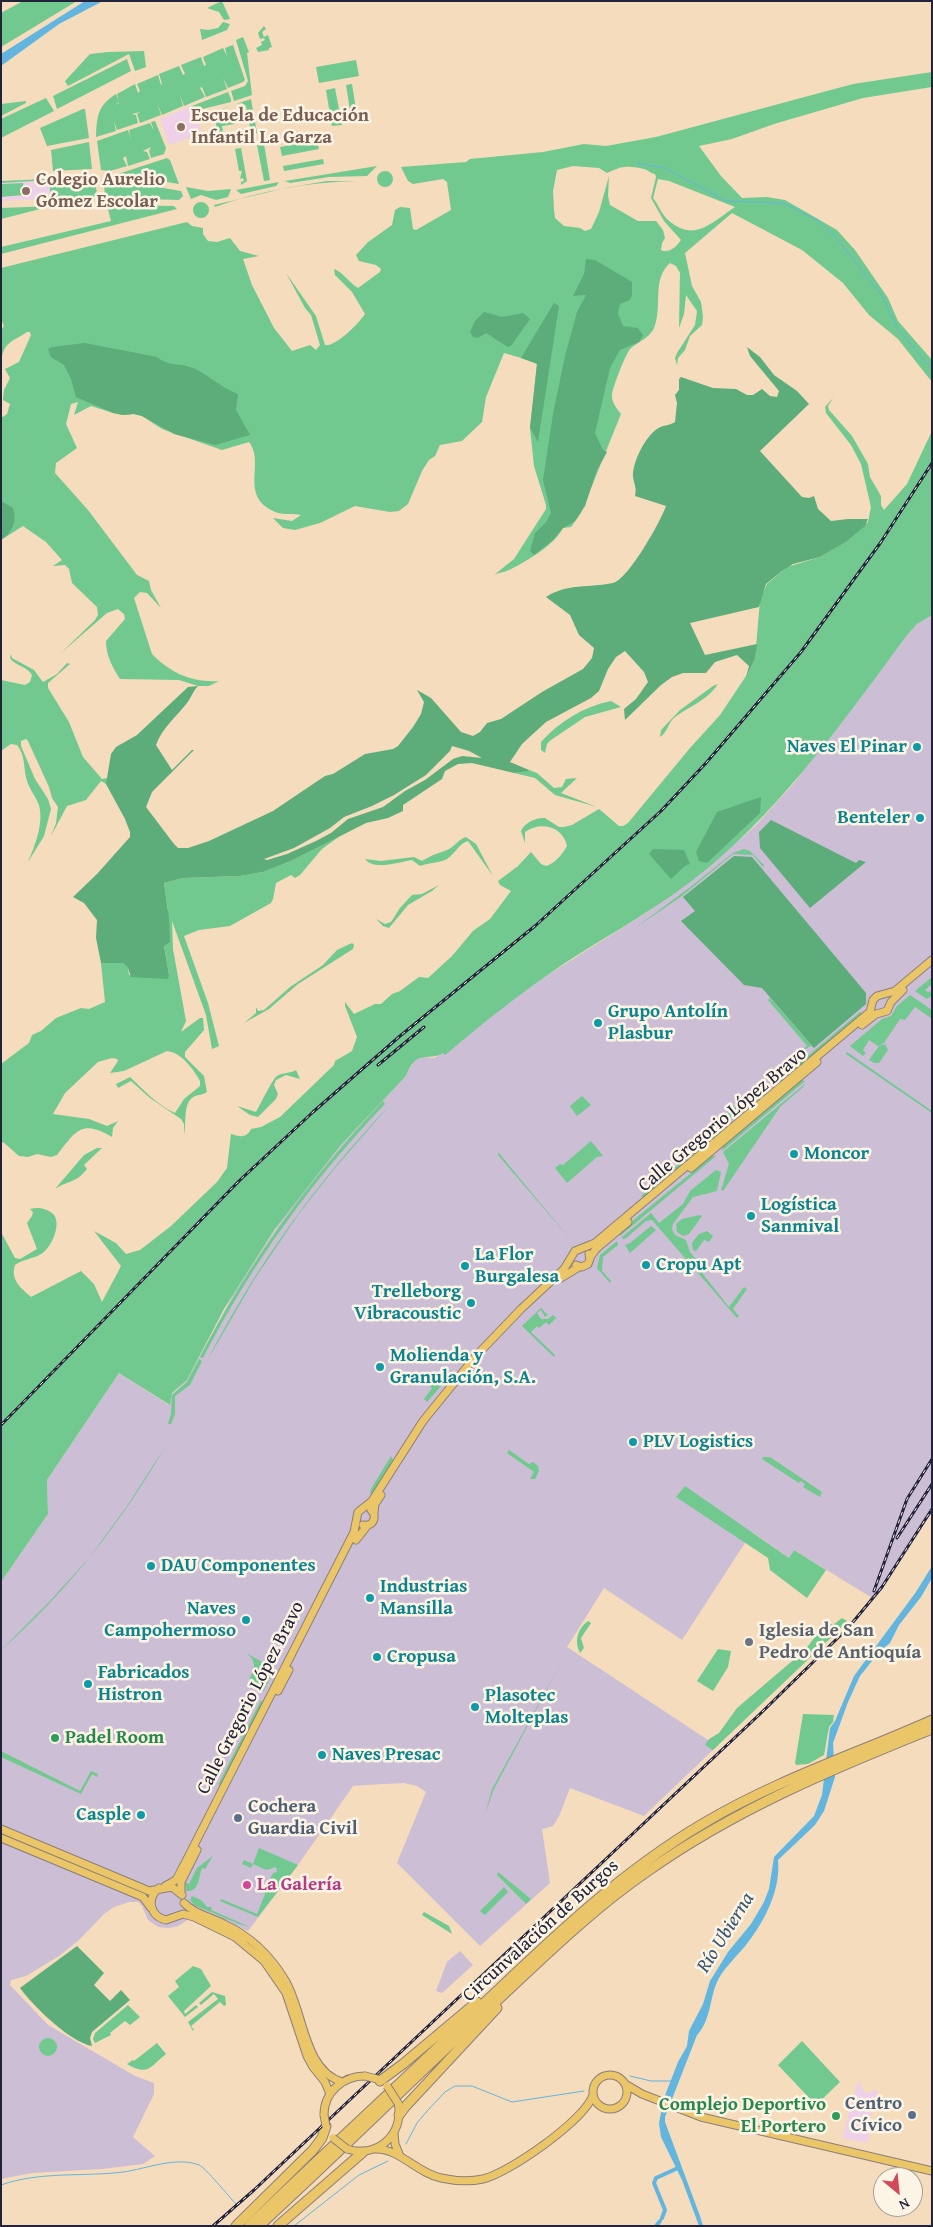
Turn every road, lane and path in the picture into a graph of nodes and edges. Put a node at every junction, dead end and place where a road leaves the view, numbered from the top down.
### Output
1 (932, 960) edge
2 (932, 966) edge
3 (885, 995) junction
4 (891, 1002) junction
5 (873, 1005) junction
6 (880, 1012) junction
7 (584, 1249) junction
8 (590, 1257) junction
9 (572, 1258) junction
10 (579, 1267) junction
11 (364, 1508) junction
12 (374, 1513) junction
13 (357, 1519) junction
14 (367, 1526) junction
15 (929, 1726) edge
16 (1, 1829) edge
17 (1, 1838) edge
18 (162, 1887) junction
19 (181, 1893) junction
20 (184, 1903) junction
21 (152, 1911) junction
22 (178, 1916) junction
23 (543, 1952) junction
24 (342, 2082) junction
25 (381, 2082) junction
26 (625, 2084) junction
27 (330, 2094) junction
28 (642, 2094) junction
29 (593, 2095) junction
30 (625, 2099) junction
31 (602, 2107) junction
32 (582, 2114) junction
33 (399, 2115) junction
34 (326, 2126) junction
35 (394, 2134) junction
36 (376, 2149) junction
37 (363, 2152) junction
38 (402, 2159) junction
39 (932, 2171) edge
40 (236, 2226) edge
41 (248, 2226) edge
42 (259, 2226) edge
43 (278, 2226) edge

1 - 3 main road
2 - 4 main road
3 - 4 main road
3 - 5 main road
4 - 6 main road
5 - 6 main road
5 - 7 main road, Calle Gregorio López Bravo
6 - 8 main road, Calle Gregorio López Bravo
7 - 8 main road
7 - 9 main road
8 - 10 main road
9 - 10 main road
9 - 11 main road
10 - 12 main road
11 - 12 main road
11 - 13 main road
12 - 14 main road
13 - 14 main road
13 - 18 main road, Calle Gregorio López Bravo
14 - 19 main road, Calle Gregorio López Bravo
15 - 23 highway, Circunvalación de Burgos
16 - 18 main road
17 - 21 main road
18 - 19 main road
18 - 21 main road
19 - 20 main road
20 - 22 main road
20 - 24 main road
21 - 22 main road
22 - 27 main road
23 - 25 highway
23 - 33 highway
23 - 41 highway, Circunvalación de Burgos
23 - 42 highway, Circunvalación de Burgos
24 - 25 main road, bridge
24 - 27 main road
25 - 33 main road, bridge
26 - 28 main road
26 - 29 main road
26 - 30 main road
27 - 34 main road, bridge
28 - 30 main road
28 - 39 main road
29 - 31 main road
29 - 32 main road
30 - 31 main road
31 - 32 main road
32 - 38 main road
33 - 35 main road
34 - 37 main road, bridge
34 - 40 highway
35 - 36 main road
35 - 38 main road
36 - 37 main road
36 - 38 main road
37 - 43 highway

